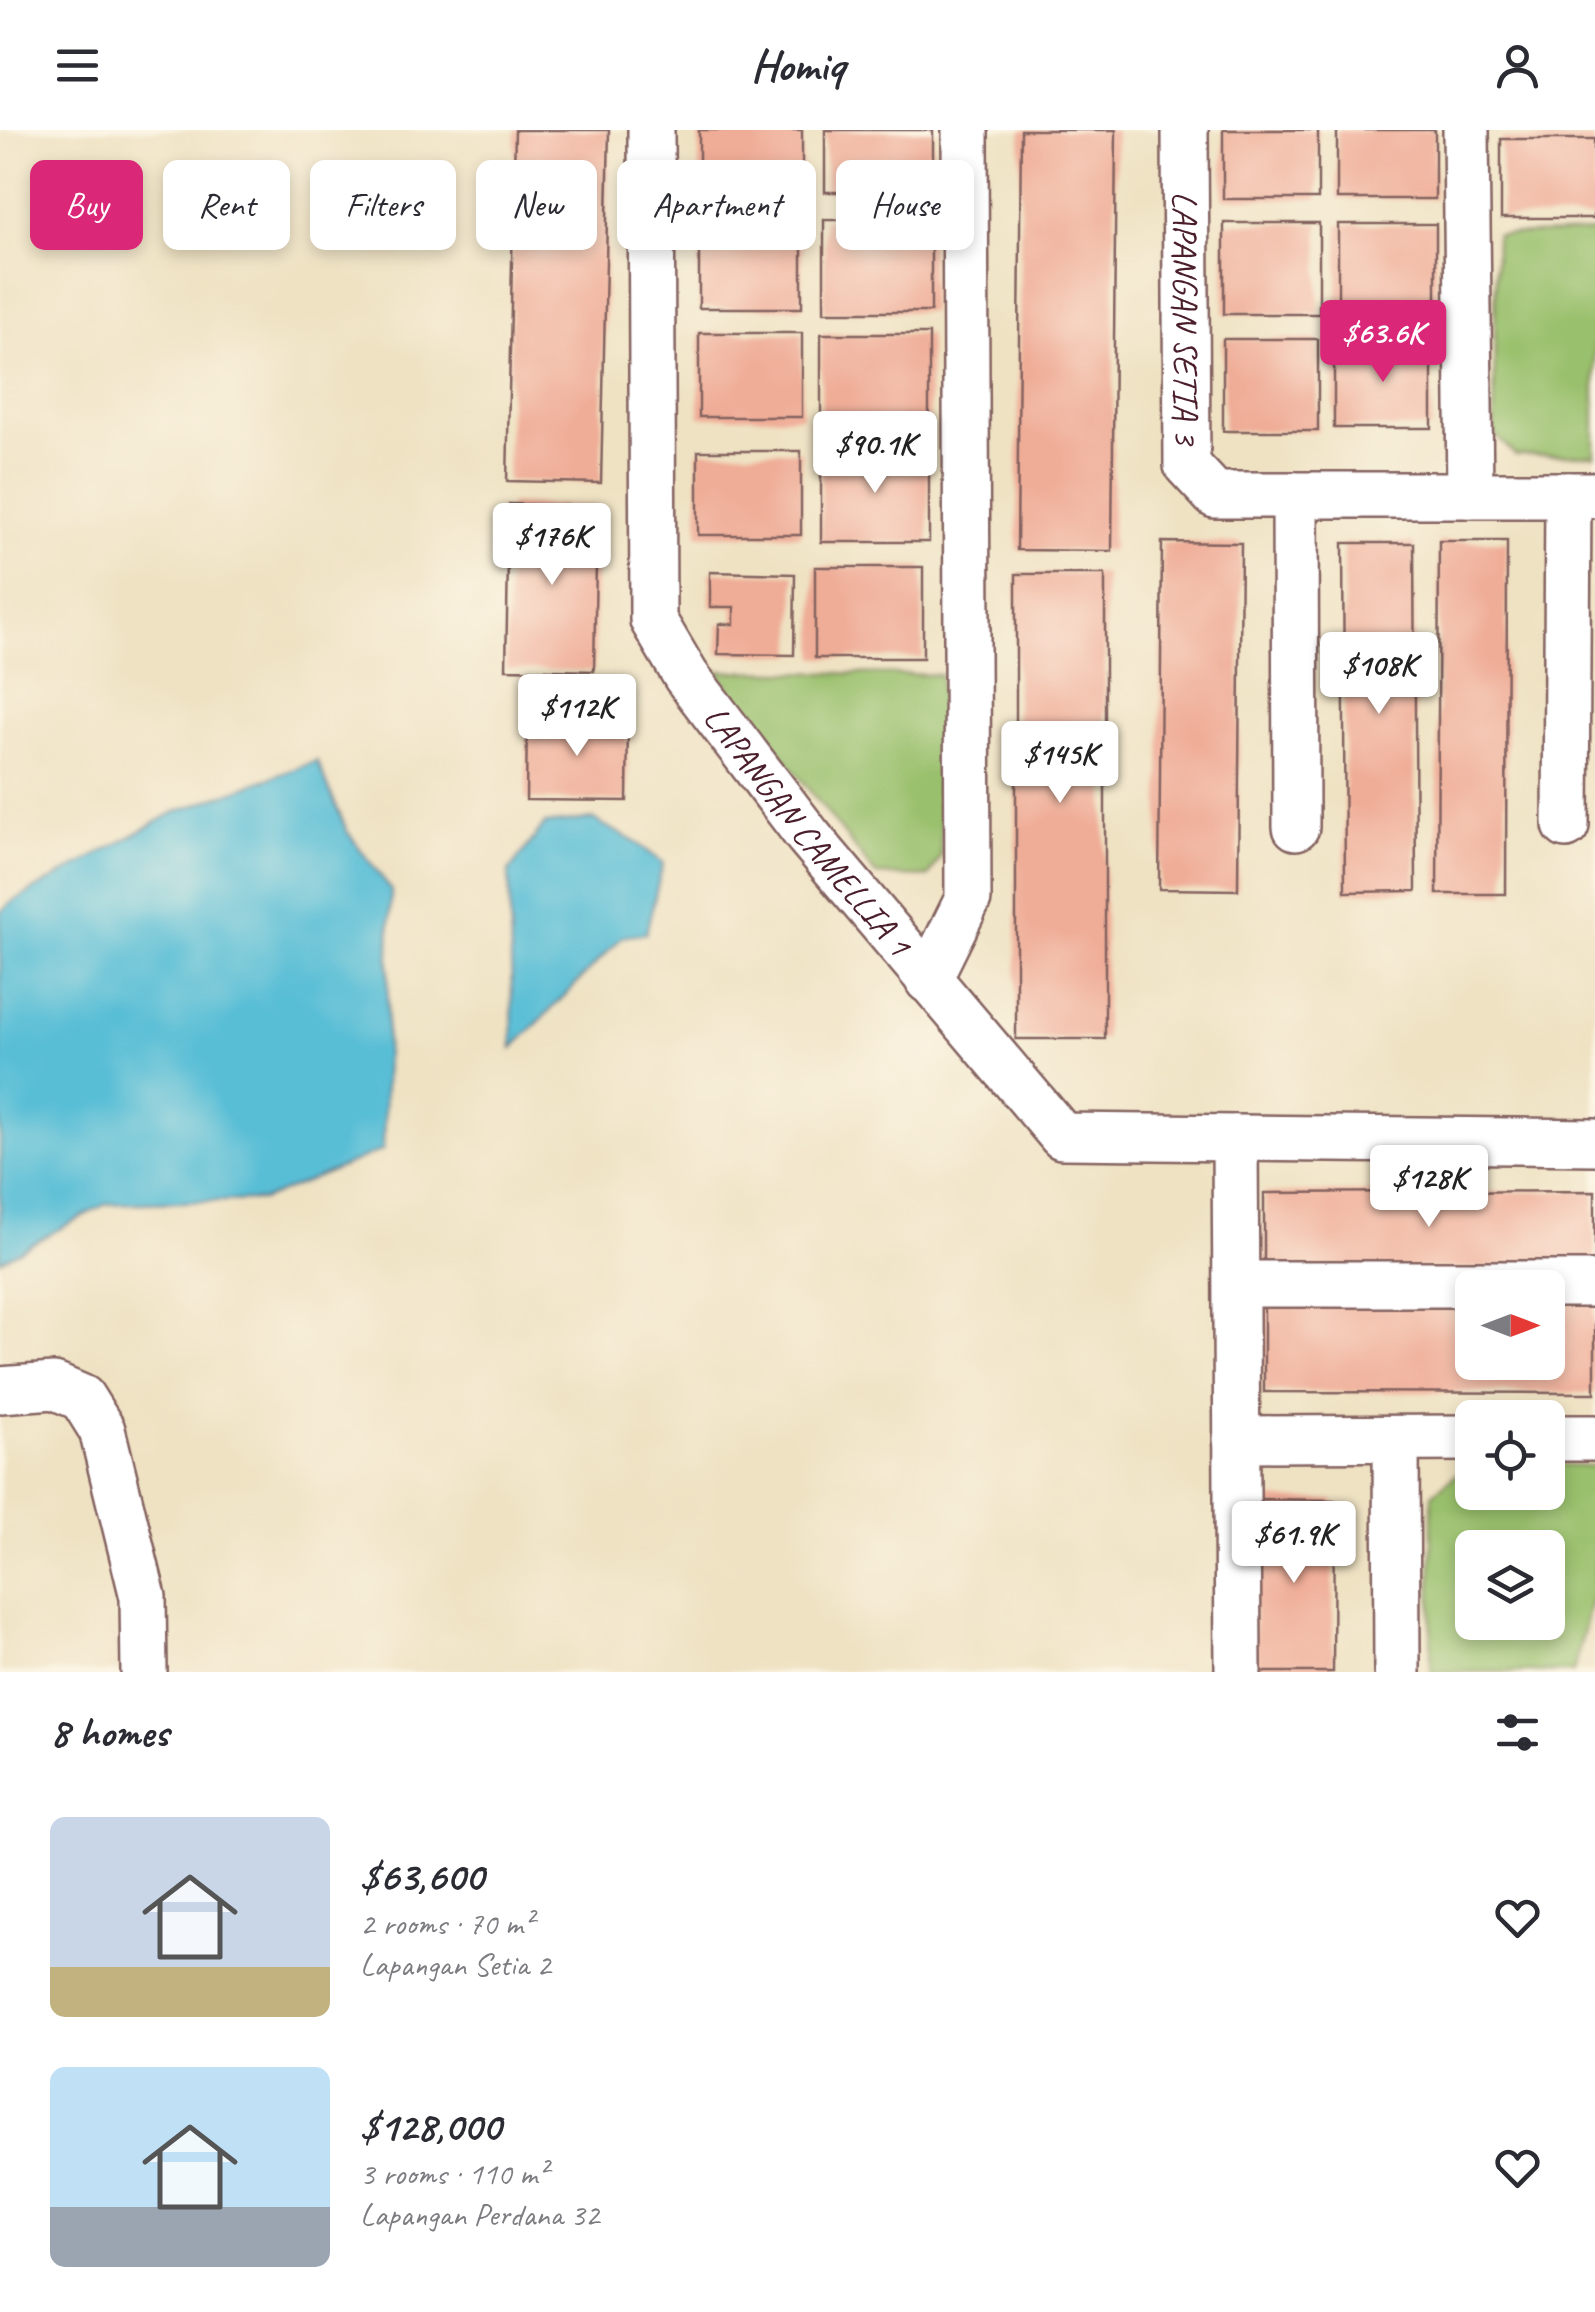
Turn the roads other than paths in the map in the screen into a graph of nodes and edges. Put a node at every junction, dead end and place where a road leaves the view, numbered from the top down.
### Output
1 (651, 130) edge
2 (966, 130) edge
3 (1185, 130) edge
4 (1466, 130) edge
5 (1295, 495) junction
6 (1470, 495) junction
7 (1581, 495) edge
8 (1566, 825) dead end
9 (1296, 827) dead end
10 (928, 980) junction
11 (1235, 1138) junction
12 (1595, 1142) edge
13 (1237, 1284) junction
14 (1595, 1284) edge
15 (0, 1390) edge
16 (1455, 1438) edge
17 (1565, 1438) edge
18 (1595, 1438) edge
19 (1236, 1439) junction
20 (1396, 1439) junction
21 (144, 1672) edge
22 (1238, 1672) edge
23 (1397, 1672) edge

1 - 10 street, LAPANGAN CAMELLIA 1
2 - 10 street
3 - 5 street, LAPANGAN SETIA 3
4 - 6 street
5 - 6 street
5 - 9 street
6 - 7 street
7 - 8 street
10 - 11 street, LAPANGAN CAMELLIA 1
11 - 12 street, LAPANGAN CAMELLIA 1
11 - 13 street
13 - 14 street
13 - 19 street
15 - 21 street
16 - 20 street
17 - 18 street
19 - 20 street
19 - 22 street
20 - 23 street

